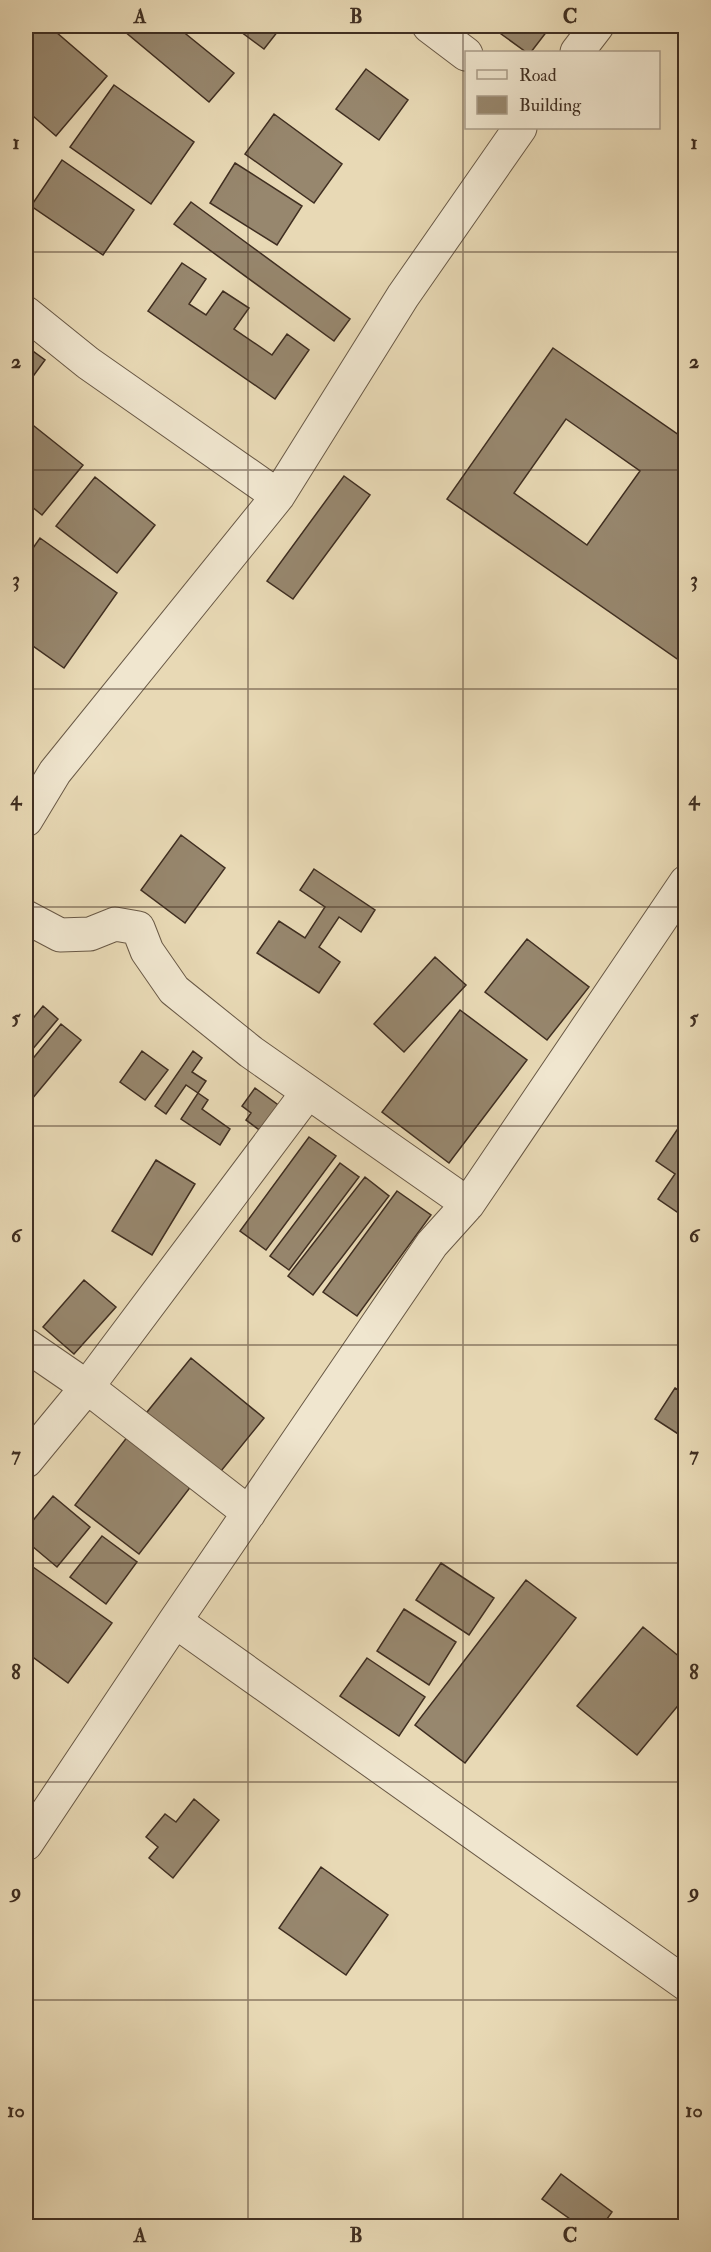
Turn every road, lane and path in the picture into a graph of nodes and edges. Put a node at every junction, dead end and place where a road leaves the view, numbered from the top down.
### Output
1 (429, 26) edge
2 (597, 26) edge
3 (578, 51) edge
4 (465, 53) edge
5 (518, 129) edge
6 (26, 313) edge
7 (278, 496) junction
8 (26, 820) edge
9 (686, 882) edge
10 (26, 917) edge
11 (308, 1092) junction
12 (468, 1204) junction
13 (26, 1346) edge
14 (87, 1387) junction
15 (26, 1461) edge
16 (249, 1513) junction
17 (175, 1621) junction
18 (26, 1844) edge
19 (686, 1984) edge

1 - 4 street
2 - 3 street
5 - 7 street
6 - 7 street
7 - 8 street
9 - 12 street
10 - 11 street
11 - 12 street
11 - 14 street
12 - 16 street
13 - 14 street
14 - 15 street
14 - 16 street
16 - 17 street
17 - 18 street
17 - 19 street

